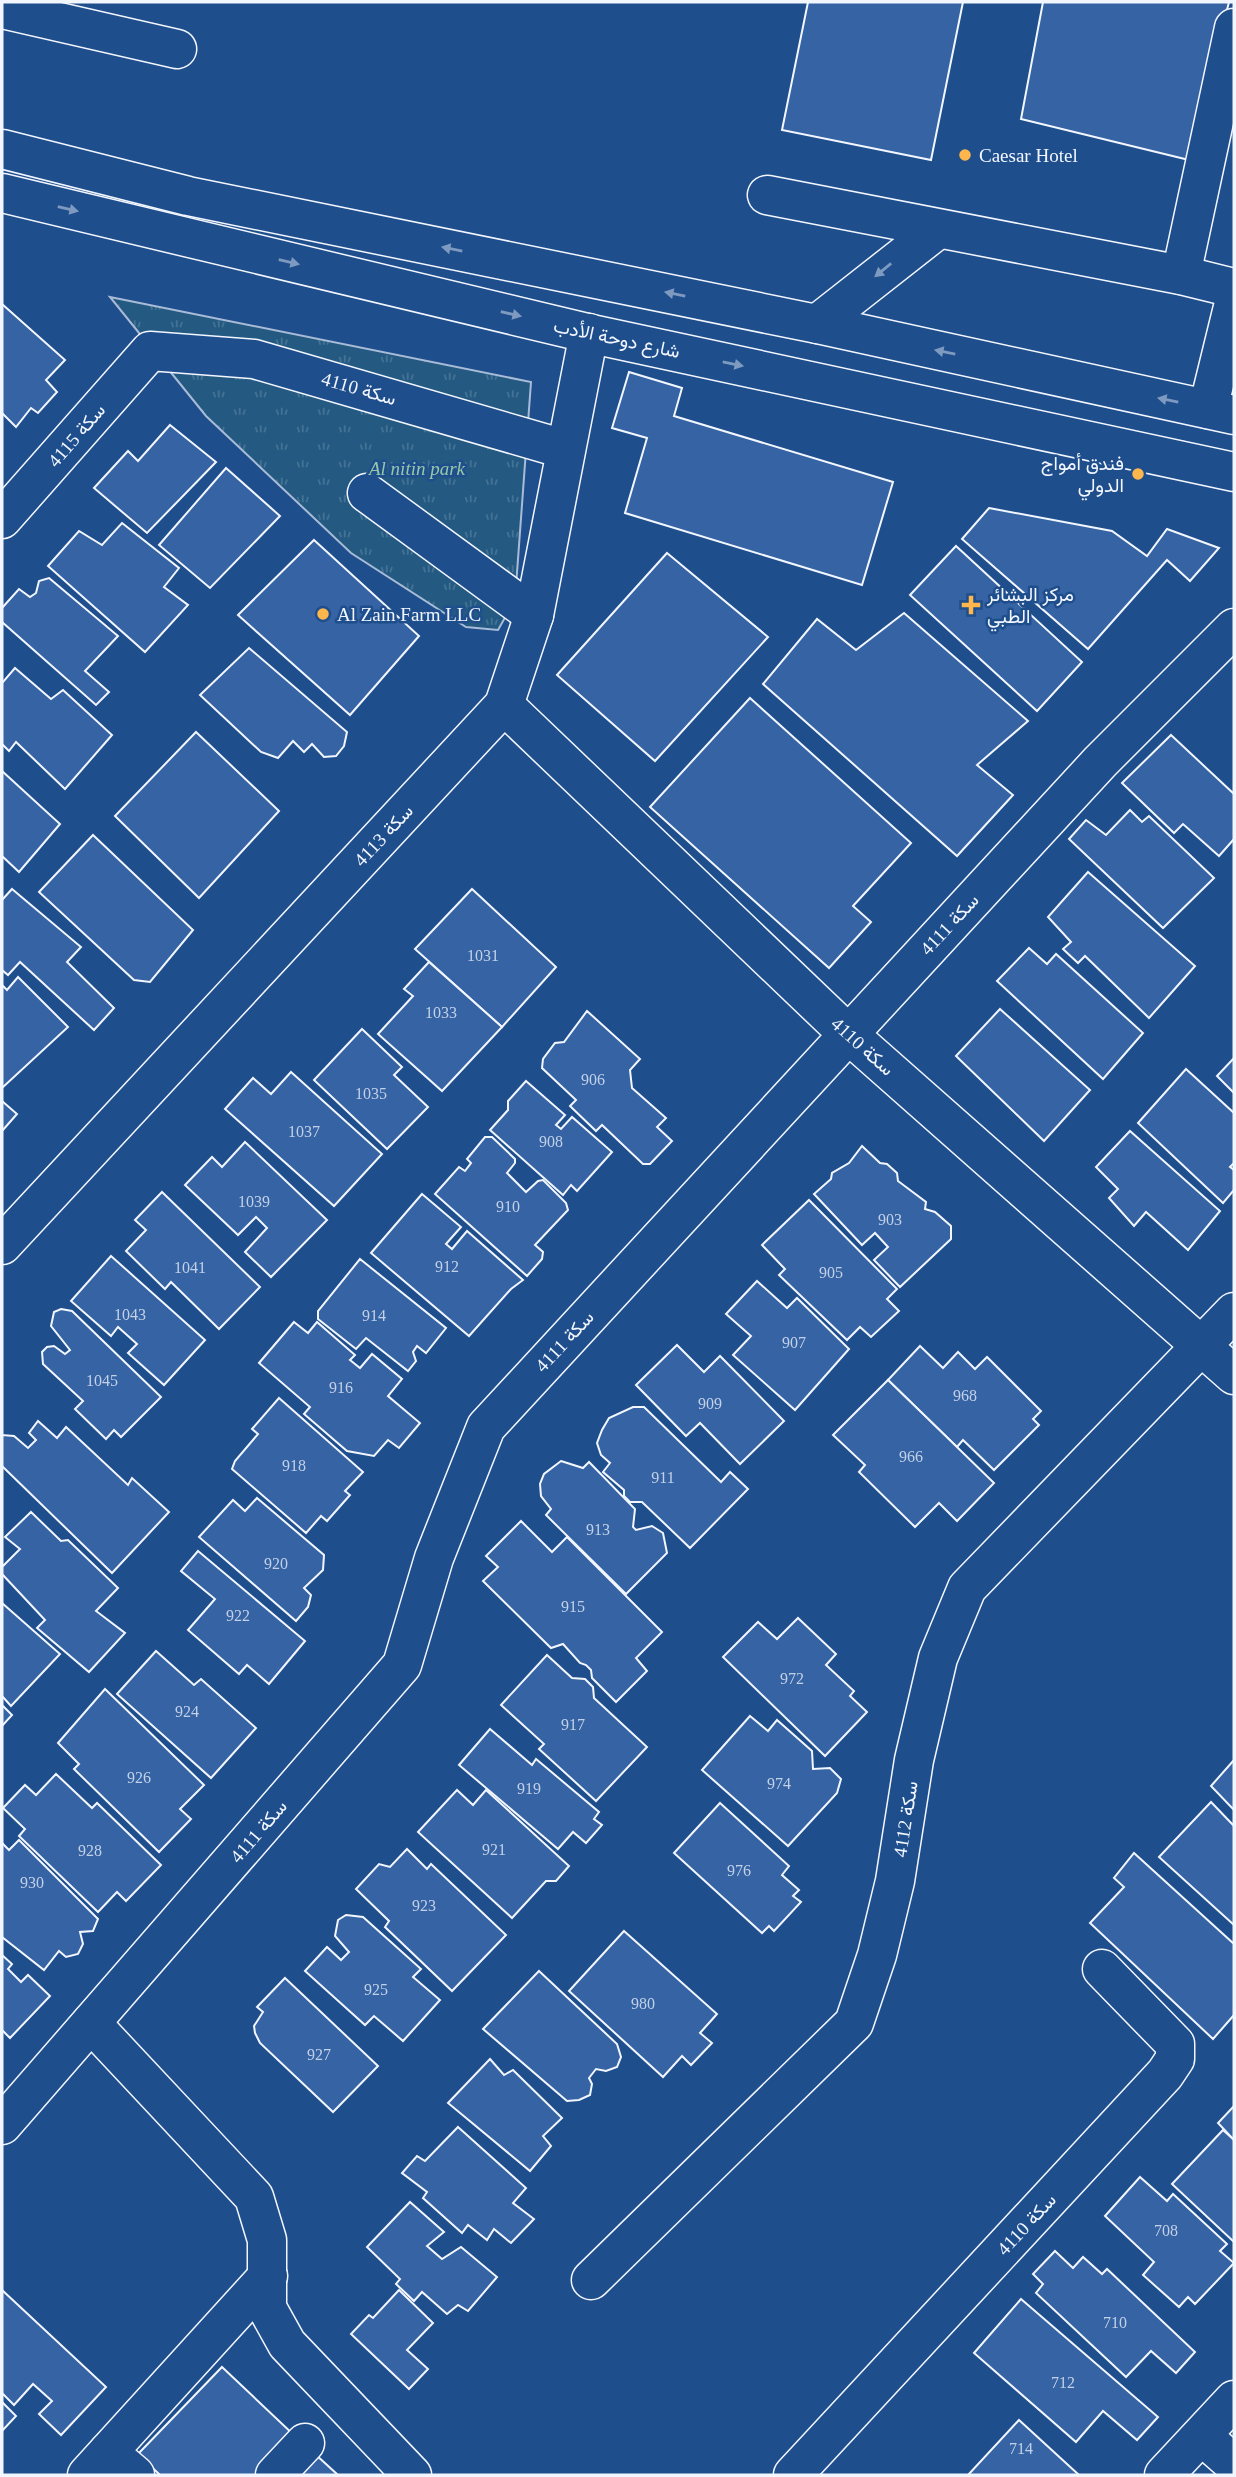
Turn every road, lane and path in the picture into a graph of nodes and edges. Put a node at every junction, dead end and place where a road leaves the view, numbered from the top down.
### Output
1 (2, 9) edge
2 (1234, 28) edge
3 (177, 49) dead end
4 (2, 149) edge
5 (2, 193) edge
6 (767, 195) dead end
7 (938, 229) junction
8 (1181, 275) junction
9 (1234, 288) edge
10 (1234, 303) edge
11 (817, 324) junction
12 (589, 333) junction
13 (150, 351) joint
14 (1221, 412) edge
15 (564, 449) junction
16 (1234, 471) edge
17 (367, 493) dead end
18 (2, 519) edge
19 (534, 615) junction
20 (1234, 628) edge
21 (504, 705) junction
22 (847, 1033) junction
23 (2, 1245) edge
24 (1234, 1312) edge
25 (1203, 1345) junction
26 (1234, 1375) edge
27 (1102, 1969) dead end
28 (91, 2023) junction
29 (2, 2125) edge
30 (268, 2276) junction
31 (591, 2280) dead end
32 (1234, 2400) edge
33 (1202, 2436) junction
34 (306, 2443) dead end
35 (1234, 2464) edge
36 (110, 2467) edge
37 (275, 2475) edge
38 (412, 2475) edge
39 (793, 2475) edge
40 (1164, 2475) edge

1 - 3 street
2 - 8 street
11 -> 4 street
5 -> 12 street, شارع دوحة الأدب
6 - 7 street
7 - 8 street
7 -> 11 street
8 - 9 street
10 - 14 street
14 -> 11 street
12 - 15 street, سكة 4113
12 -> 16 street, شارع دوحة الأدب
13 - 15 street, سكة 4110
13 - 18 street, سكة 4115
15 - 19 street, سكة 4113
17 - 19 street
19 - 21 street, سكة 4113
20 - 22 street, سكة 4111
21 - 22 street, سكة 4110
21 - 23 street, سكة 4113
22 - 25 street, سكة 4110
22 - 28 street, سكة 4111
24 - 25 street, سكة 4112
25 - 26 street, سكة 4110
25 - 31 street, سكة 4112
27 - 39 street, سكة 4110
28 - 29 street, سكة 4111
28 - 30 street
30 - 36 street
30 - 38 street
32 - 33 street
33 - 35 street
33 - 40 street
34 - 37 street

